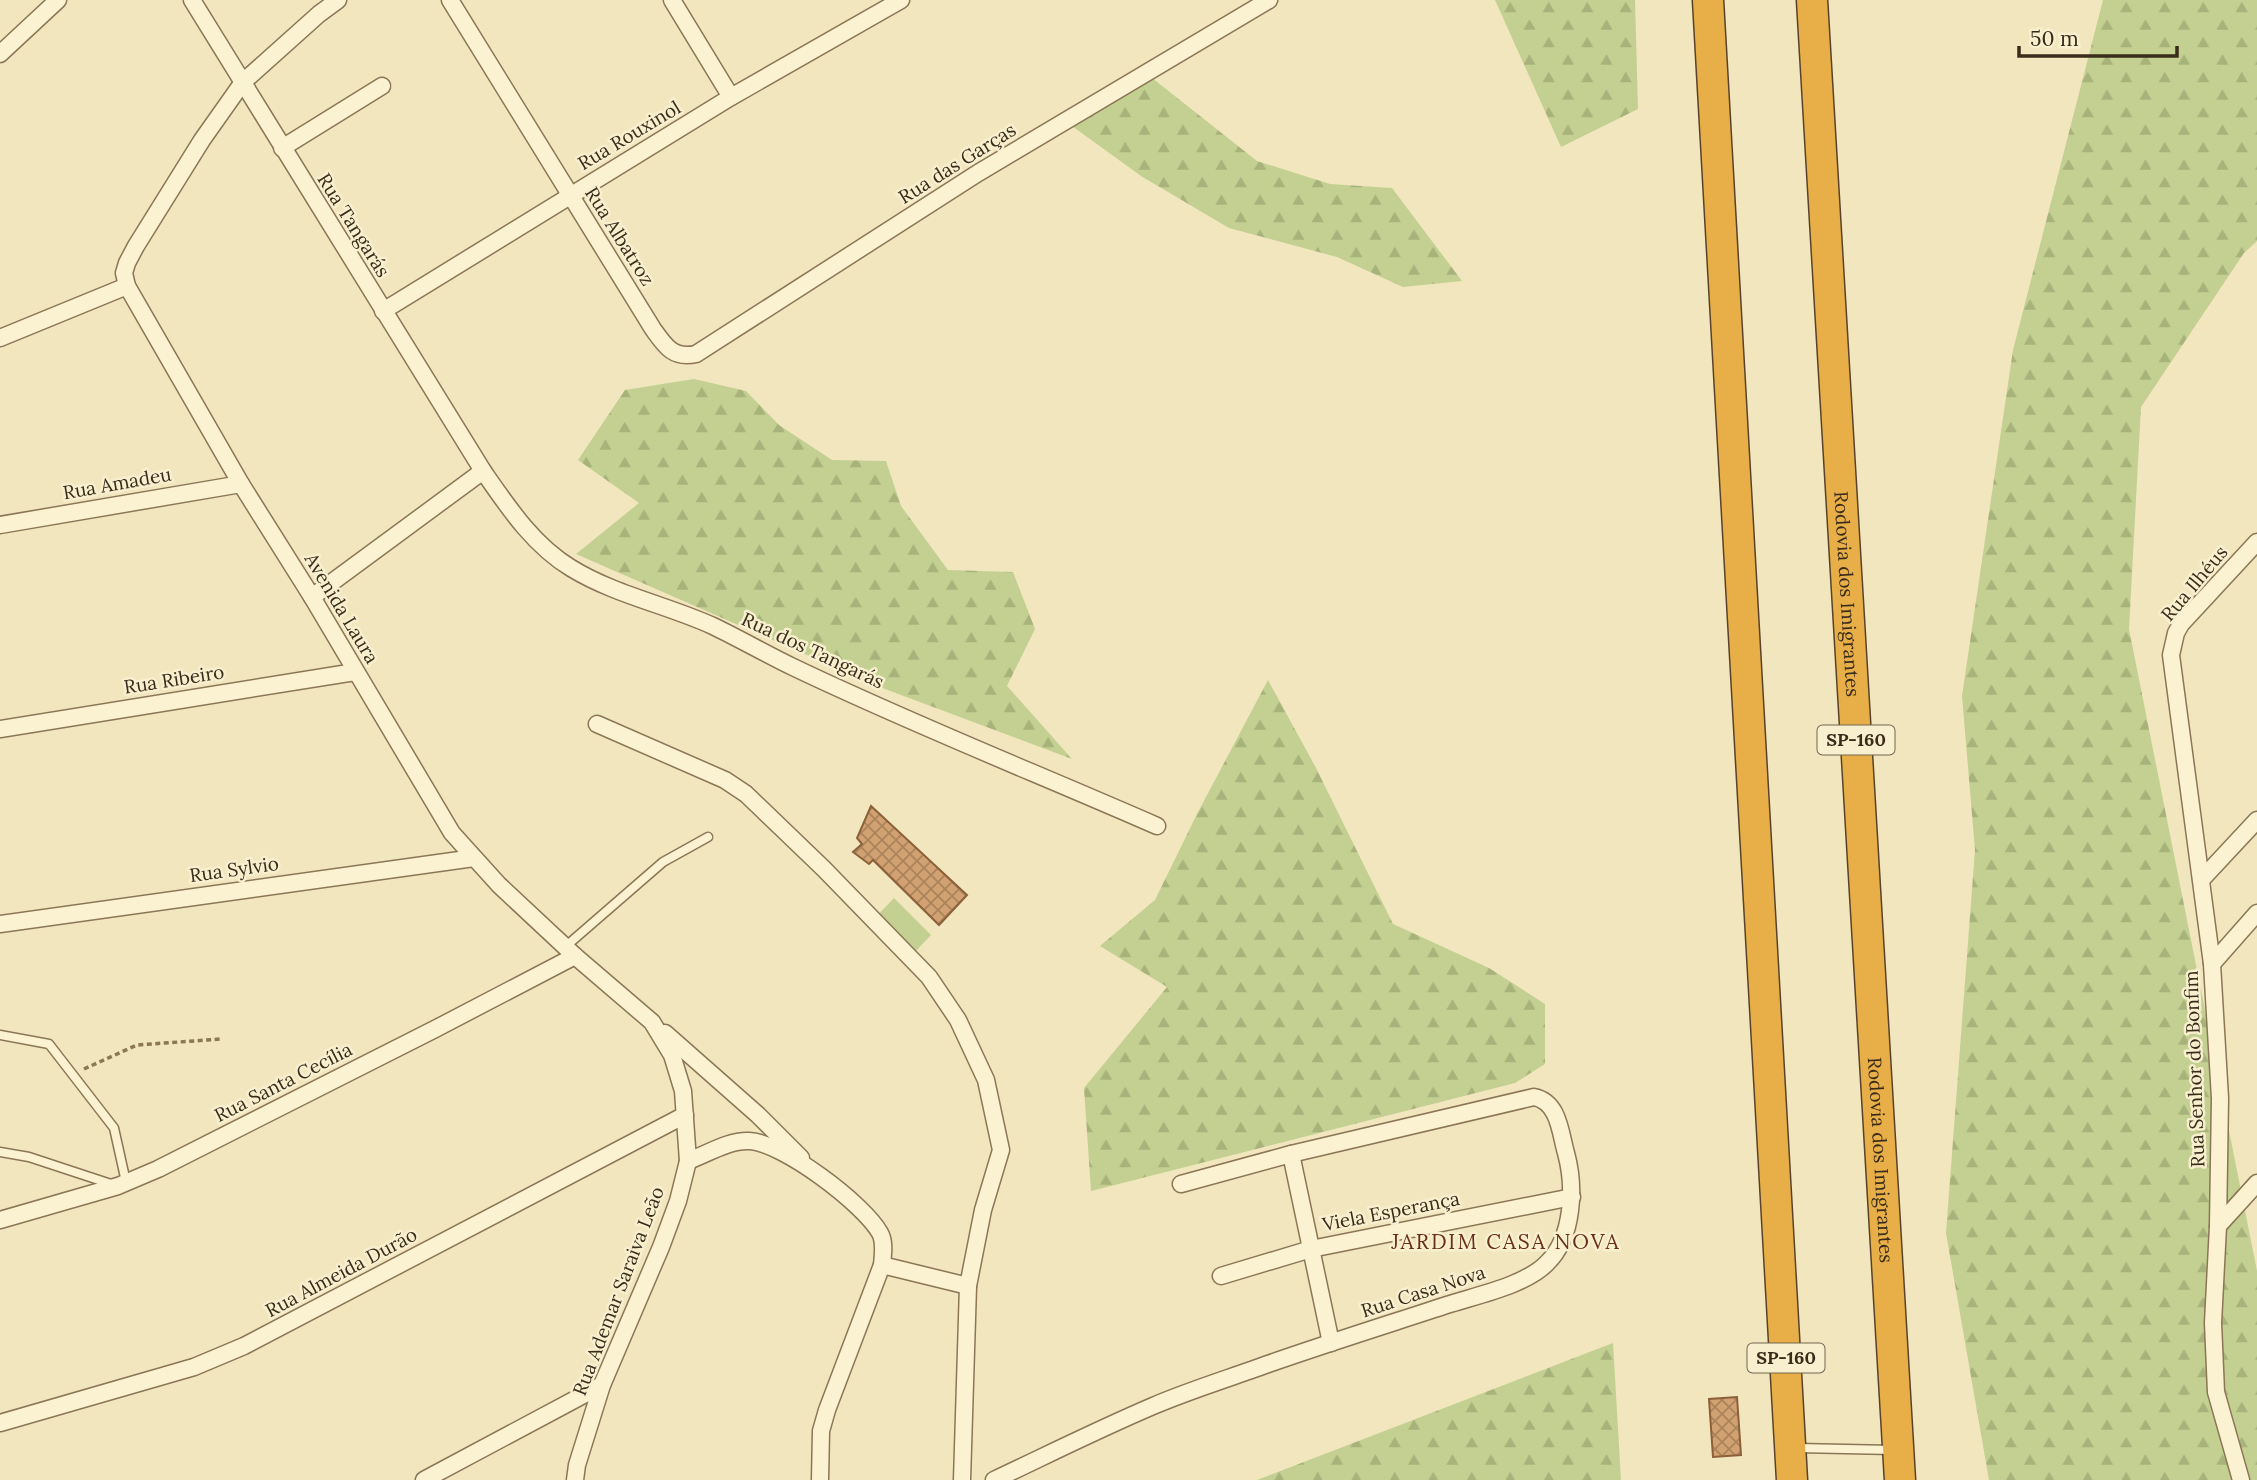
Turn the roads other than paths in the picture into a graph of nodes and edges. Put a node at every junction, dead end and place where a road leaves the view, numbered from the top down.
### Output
1 (58, 0) edge
2 (192, 0) edge
3 (338, 0) edge
4 (450, 0) edge
5 (673, 0) edge
6 (901, 0) edge
7 (1269, 0) edge
8 (1708, 0) edge
9 (1812, 0) edge
10 (883, 5) edge
11 (0, 54) edge
12 (243, 82) junction
13 (382, 86) dead end
14 (731, 97) junction
15 (282, 148) junction
16 (570, 196) junction
17 (127, 286) junction
18 (383, 311) junction
19 (0, 338) edge
20 (669, 350) joint
21 (483, 471) junction
22 (241, 484) junction
23 (0, 524) edge
24 (2257, 542) edge
25 (312, 597) junction
26 (2171, 655) joint
27 (355, 672) junction
28 (597, 724) dead end
29 (0, 729) edge
30 (2257, 820) edge
31 (1157, 826) dead end
32 (708, 837) dead end
33 (474, 858) junction
34 (2202, 879) junction
35 (2257, 913) edge
36 (0, 924) edge
37 (570, 951) junction
38 (2211, 964) junction
39 (652, 1022) junction
40 (0, 1035) edge
41 (685, 1115) junction
42 (0, 1152) edge
43 (1291, 1154) junction
44 (688, 1161) junction
45 (813, 1169) junction
46 (2257, 1183) edge
47 (122, 1184) junction
48 (1181, 1184) dead end
49 (1572, 1197) junction
50 (0, 1220) edge
51 (2218, 1226) junction
52 (1311, 1249) junction
53 (882, 1265) junction
54 (1221, 1276) dead end
55 (968, 1286) junction
56 (1331, 1343) junction
57 (602, 1385) junction
58 (0, 1423) edge
59 (1791, 1448) junction
60 (1899, 1450) junction
61 (960, 1479) edge
62 (424, 1480) edge
63 (575, 1480) edge
64 (820, 1480) edge
65 (994, 1480) edge
66 (1792, 1480) edge
67 (1900, 1480) edge
68 (2241, 1480) edge

1 - 11 street
2 - 12 street, Rua Tangarás
3 - 12 street
4 - 16 street, Rua Albatroz
5 - 14 street
6 - 10 street, Rua Rouxinol
7 - 20 street, Rua das Garças
8 - 59 highway, SP-160
9 - 60 highway, Rodovia dos Imigrantes / SP-160
10 - 14 street, Rua Rouxinol
12 - 15 street, Rua Tangarás
12 - 17 street
13 - 15 street
14 - 16 street, Rua Rouxinol
15 - 18 street, Rua Tangarás
16 - 18 street, Rua Rouxinol
16 - 20 street, Rua Albatroz
17 - 19 street
17 - 22 street, Avenida Laura
18 - 21 street, Rua Tangarás
21 - 25 street
21 - 31 street, Rua dos Tangarás
22 - 23 street, Rua Amadeu
22 - 25 street, Avenida Laura
24 - 26 street, Rua Ilhéus
25 - 27 street, Avenida Laura
26 - 34 street, Rua Senhor do Bonfim
27 - 29 street, Rua Ribeiro
27 - 33 street, Avenida Laura
28 - 55 street
30 - 34 street
32 - 37 lane
33 - 36 street, Rua Sylvio
33 - 37 street, Avenida Laura
34 - 38 street, Rua Senhor do Bonfim
35 - 38 street
37 - 39 street, Avenida Laura
37 - 47 street, Rua Santa Cecília
38 - 51 street, Rua Senhor do Bonfim
39 - 41 street, Avenida Laura
39 - 45 street
40 - 47 lane
41 - 44 street, Rua Ademar Saraiva Leão
41 - 58 street, Rua Almeida Durão
42 - 47 lane
43 - 48 street, Rua Casa Nova
43 - 49 street, Rua Casa Nova
43 - 52 street
44 - 45 street
44 - 57 street, Rua Ademar Saraiva Leão
45 - 53 street
46 - 51 street
47 - 50 street, Rua Santa Cecília
49 - 52 street, Viela Esperança
49 - 56 street, Rua Casa Nova
51 - 68 street, Rua Senhor do Bonfim
52 - 54 street, Viela Esperança
52 - 56 street
53 - 55 street
53 - 64 street
55 - 61 street
56 - 65 street, Rua Casa Nova
57 - 62 street
57 - 63 street, Rua Ademar Saraiva Leão
59 - 60 lane
59 - 66 highway, SP-160
60 - 67 highway, Rodovia dos Imigrantes / SP-160

